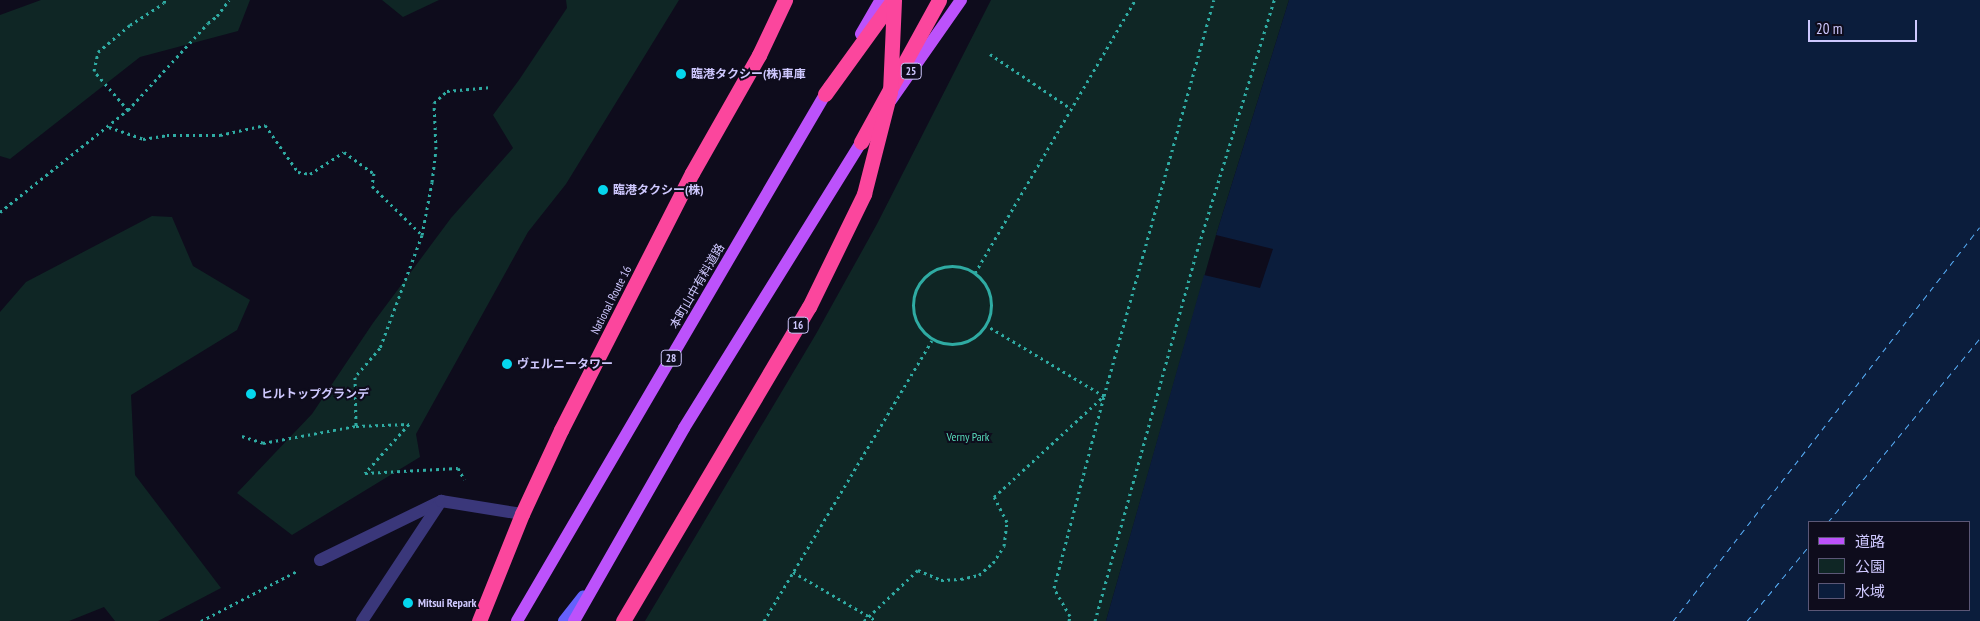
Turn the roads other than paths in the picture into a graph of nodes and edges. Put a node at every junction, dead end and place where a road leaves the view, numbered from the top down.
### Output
1 (785, 0) edge
2 (881, 0) edge
3 (893, 0) edge
4 (939, 0) edge
5 (961, 0) edge
6 (825, 94) junction
7 (861, 142) junction
8 (441, 501) junction
9 (522, 514) junction
10 (320, 560) road end
11 (599, 576) junction
12 (362, 621) edge
13 (479, 621) edge
14 (517, 621) edge
15 (564, 621) edge
16 (574, 621) edge
17 (623, 621) edge

1 - 9 highway, National Route 16
2 - 6 main road, 本町山中有料道路
3 - 6 highway
3 - 17 highway, 16, bridge
4 - 7 highway
5 - 7 main road, 25
6 - 14 main road, 本町山中有料道路 / 28
7 - 11 main road
8 - 9 street
8 - 10 street
8 - 12 street
9 - 13 highway, National Route 16
11 - 15 street
11 - 16 main road

